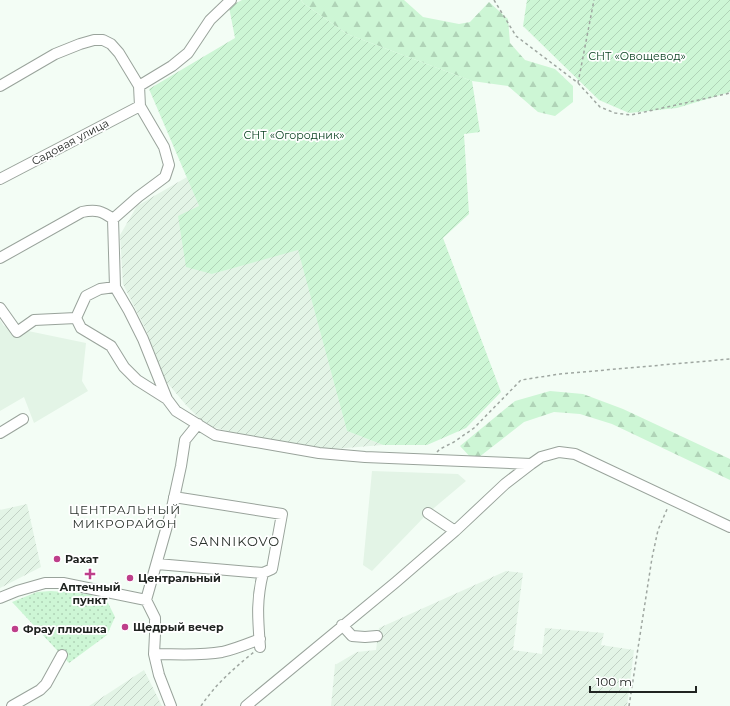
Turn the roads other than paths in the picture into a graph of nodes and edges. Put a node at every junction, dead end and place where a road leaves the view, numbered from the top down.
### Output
1 (231, 0) edge
2 (0, 86) edge
3 (138, 86) junction
4 (140, 106) junction
5 (0, 179) edge
6 (113, 219) junction
7 (0, 258) edge
8 (115, 287) junction
9 (0, 308) edge
10 (76, 318) junction
11 (167, 399) junction
12 (23, 419) dead end
13 (198, 424) junction
14 (0, 433) edge
15 (531, 464) junction
16 (174, 497) junction
17 (428, 513) dead end
18 (730, 527) edge
19 (455, 531) junction
20 (157, 564) junction
21 (263, 573) junction
22 (0, 598) edge
23 (146, 600) junction
24 (342, 626) junction
25 (377, 636) dead end
26 (154, 654) junction
27 (62, 655) dead end
28 (12, 706) edge
29 (171, 706) edge
30 (246, 706) edge

1 - 3 street
2 - 3 street
3 - 4 street
4 - 5 street, Садовая улица
4 - 6 street
6 - 7 street
6 - 8 street
8 - 10 street
8 - 11 street
9 - 10 street
10 - 11 street
11 - 13 street
12 - 14 street
13 - 15 street
13 - 16 street
15 - 18 street
15 - 19 street
16 - 20 street
16 - 21 street
17 - 19 street
19 - 24 street
20 - 21 street
20 - 23 street
21 - 26 street
22 - 23 street
23 - 26 street
24 - 25 street
24 - 30 street
26 - 29 street
27 - 28 street

